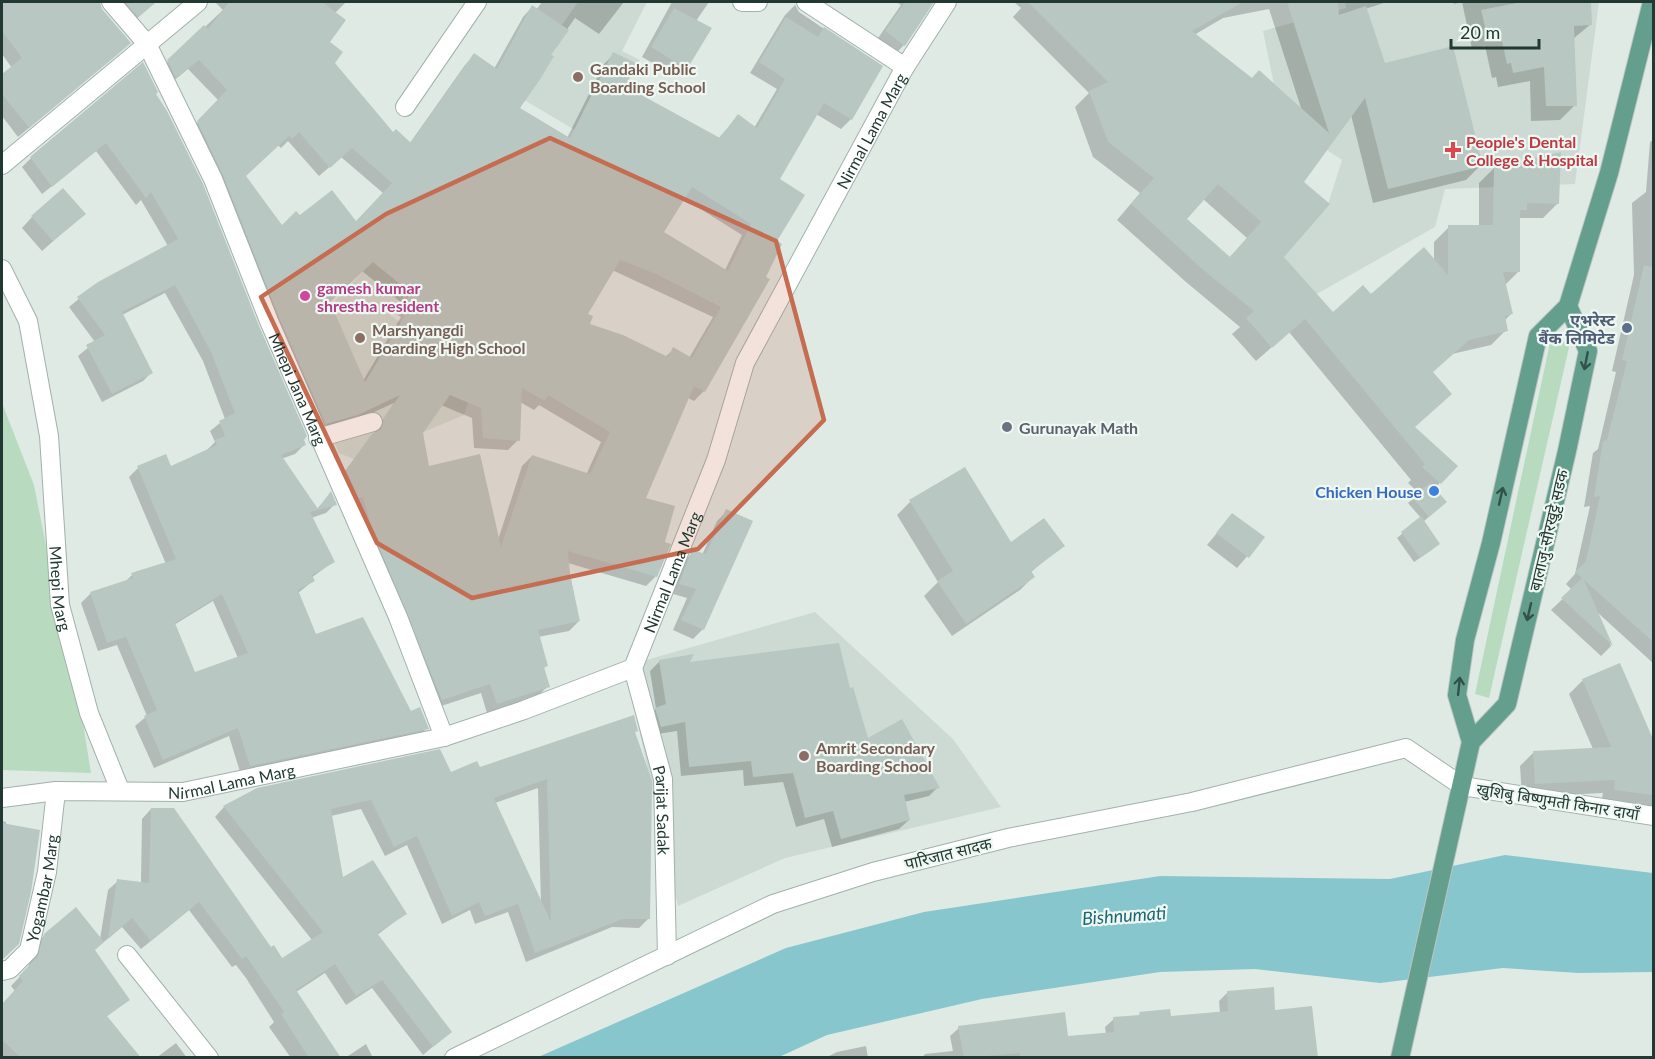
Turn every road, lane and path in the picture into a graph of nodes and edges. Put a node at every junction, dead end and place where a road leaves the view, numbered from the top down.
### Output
1 (111, 2) edge
2 (198, 2) edge
3 (477, 2) edge
4 (742, 2) edge
5 (758, 2) edge
6 (806, 2) edge
7 (947, 2) edge
8 (1652, 2) edge
9 (147, 44) junction
10 (905, 67) junction
11 (405, 107) dead end
12 (2, 165) edge
13 (2, 268) edge
14 (1568, 306) junction
15 (373, 422) dead end
16 (318, 438) junction
17 (633, 668) junction
18 (444, 737) junction
19 (1472, 742) junction
20 (1462, 786) junction
21 (120, 790) junction
22 (56, 791) junction
23 (2, 798) edge
24 (1653, 816) edge
25 (127, 955) dead end
26 (667, 956) junction
27 (2, 971) edge
28 (209, 1058) edge
29 (454, 1058) edge
30 (1400, 1058) edge

1 - 9 street, Mhepi Jana Marg
2 - 9 street
3 - 11 street
4 - 5 street
6 - 10 street
7 - 10 street, Nirmal Lama Marg
8 - 14 main road
9 - 12 street
9 - 16 street, Mhepi Jana Marg
10 - 17 street, Nirmal Lama Marg
13 - 21 street, Mhepi Marg
19 -> 14 main road
14 -> 19 main road, बालाजु-सौरखुट्टे सडक
15 - 16 street
16 - 18 street, Mhepi Jana Marg
17 - 18 street, Nirmal Lama Marg
17 - 26 street, Parijat Sadak
18 - 21 street, Nirmal Lama Marg
19 - 20 main road, बालाजु-सौरखुट्टे सडक
20 - 24 street, खुशिबु बिष्णुमती किनार दायाँ
20 - 26 street, पारिजात सादक
20 - 30 main road, बालाजु-सौरखुट्टे सडक
21 - 22 street
22 - 23 street
22 - 27 street, Yogambar Marg
25 - 28 street
26 - 29 street, पारिजात सादक

